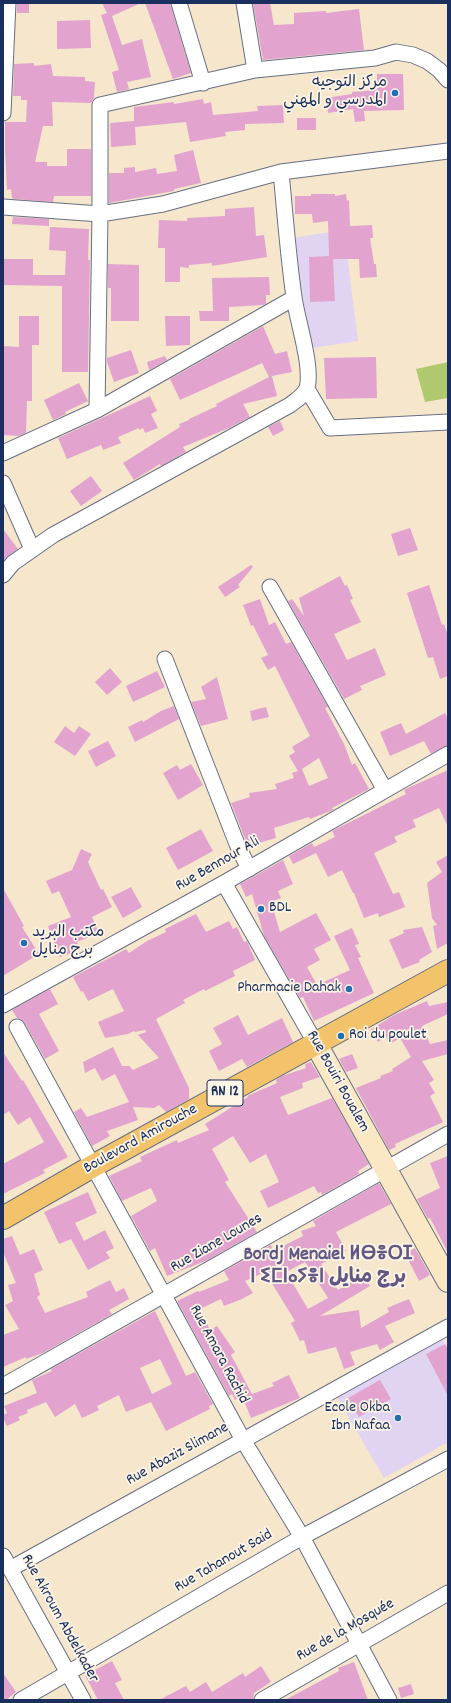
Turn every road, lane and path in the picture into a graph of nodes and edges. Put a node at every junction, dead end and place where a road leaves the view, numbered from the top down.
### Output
1 (8, 3) edge
2 (179, 3) edge
3 (244, 3) edge
4 (255, 70) junction
5 (448, 80) edge
6 (203, 83) junction
7 (4, 96) edge
8 (3, 113) edge
9 (448, 151) edge
10 (281, 172) junction
11 (3, 207) edge
12 (100, 214) junction
13 (294, 298) junction
14 (307, 389) junction
15 (97, 410) junction
16 (448, 422) edge
17 (3, 453) edge
18 (3, 483) edge
19 (32, 549) junction
20 (3, 575) edge
21 (270, 587) dead end
22 (165, 659) dead end
23 (448, 754) edge
24 (385, 790) junction
25 (249, 869) junction
26 (224, 883) junction
27 (448, 970) edge
28 (3, 1005) edge
29 (17, 1026) dead end
30 (316, 1044) junction
31 (448, 1134) edge
32 (93, 1166) junction
33 (386, 1169) junction
34 (3, 1218) edge
35 (448, 1281) edge
36 (165, 1295) junction
37 (448, 1328) edge
38 (3, 1386) edge
39 (243, 1440) junction
40 (448, 1459) edge
41 (302, 1537) junction
42 (8, 1571) edge
43 (448, 1593) edge
44 (359, 1644) junction
45 (68, 1673) junction
46 (21, 1700) edge
47 (83, 1700) edge
48 (262, 1700) edge
49 (389, 1700) edge

1 - 7 street
2 - 6 street
3 - 4 street
4 - 5 street
4 - 6 street
6 - 12 street
7 - 8 street
9 - 10 street
10 - 12 street
10 - 13 street
11 - 12 street
12 - 15 street
13 - 14 street
13 - 15 street
14 - 16 street
14 - 19 street
15 - 17 street
18 - 19 street
19 - 20 street
21 - 24 street
22 - 25 street
23 - 24 street, Rue Bennour Ali
24 - 25 street, Rue Bennour Ali
25 - 26 street, Rue Bennour Ali
26 - 28 street, Rue Bennour Ali
26 - 30 street, Rue Bouiri Boualem
27 - 30 main road, Boulevard Amirouche / RN 12
29 - 32 street, Rue Amara Rachid
30 - 32 main road, Boulevard Amirouche / RN 12
30 - 33 main road, Rue Bouiri Boualem
31 - 33 street, Rue Ziane Lounes
32 - 34 main road, Boulevard Amirouche / RN 12
32 - 36 street, Rue Amara Rachid
33 - 35 main road, Rue Bouiri Boualem
33 - 36 street, Rue Ziane Lounes
36 - 38 street, Rue Ziane Lounes
36 - 39 street, Rue Amara Rachid
37 - 39 street, Rue Abaziz Slimane
39 - 41 street, Rue Amara Rachid
39 - 42 street, Rue Abaziz Slimane
40 - 41 street, Rue Tahanout Said
41 - 44 street, Rue Amara Rachid
41 - 45 street, Rue Tahanout Said
42 - 45 street, Rue Akroum Abdelkader
43 - 44 street, Rue de la Mosquée
44 - 48 street, Rue de la Mosquée
44 - 49 street, Rue Amara Rachid
45 - 46 street, Rue Tahanout Said
45 - 47 street, Rue Akroum Abdelkader

